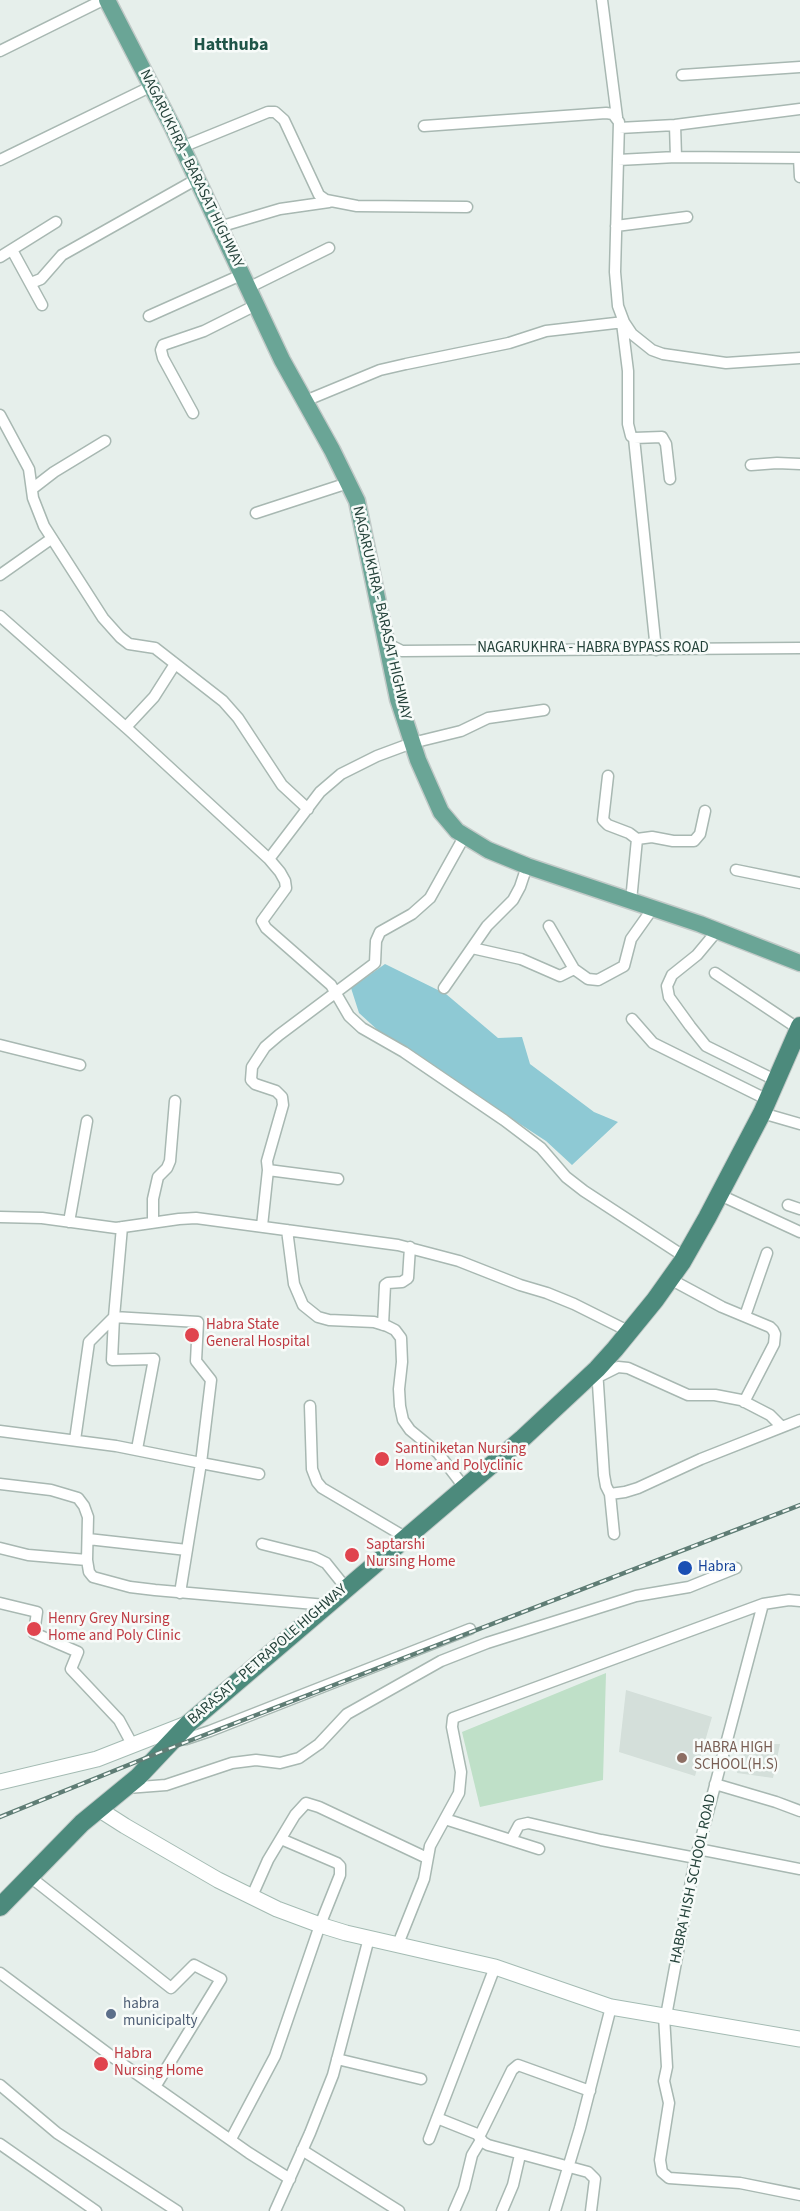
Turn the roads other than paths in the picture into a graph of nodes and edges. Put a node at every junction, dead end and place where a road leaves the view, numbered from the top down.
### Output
1 (105, 0) edge
2 (602, 0) edge
3 (0, 51) edge
4 (800, 67) edge
5 (682, 75) dead end
6 (152, 86) junction
7 (800, 109) edge
8 (618, 122) junction
9 (675, 125) junction
10 (424, 126) dead end
11 (182, 147) junction
12 (676, 157) junction
13 (799, 158) edge
14 (0, 160) edge
15 (618, 160) junction
16 (800, 177) edge
17 (197, 179) junction
18 (331, 202) junction
19 (467, 207) dead end
20 (687, 218) dead end
21 (56, 222) dead end
22 (616, 226) junction
23 (219, 227) junction
24 (329, 248) dead end
25 (12, 250) junction
26 (0, 257) edge
27 (245, 281) junction
28 (31, 284) junction
29 (256, 305) junction
30 (42, 306) dead end
31 (149, 315) dead end
32 (623, 322) junction
33 (800, 358) edge
34 (305, 401) junction
35 (194, 413) dead end
36 (0, 415) edge
37 (634, 438) junction
38 (105, 441) dead end
39 (800, 464) edge
40 (751, 465) dead end
41 (670, 479) dead end
42 (348, 483) junction
43 (32, 489) junction
44 (256, 513) dead end
45 (51, 539) junction
46 (0, 575) edge
47 (0, 616) edge
48 (800, 648) edge
49 (656, 650) junction
50 (393, 651) junction
51 (175, 664) junction
52 (544, 710) dead end
53 (126, 727) junction
54 (412, 742) junction
55 (608, 776) dead end
56 (308, 810) junction
57 (705, 811) dead end
58 (464, 837) junction
59 (637, 839) junction
60 (269, 859) junction
61 (527, 866) junction
62 (736, 870) dead end
63 (800, 883) edge
64 (631, 901) junction
65 (653, 908) junction
66 (549, 926) dead end
67 (717, 930) junction
68 (472, 948) junction
69 (800, 963) edge
70 (574, 969) junction
71 (715, 973) dead end
72 (444, 988) dead end
73 (335, 992) junction
74 (632, 1019) dead end
75 (798, 1036) edge
76 (0, 1045) edge
77 (80, 1065) dead end
78 (777, 1081) junction
79 (175, 1101) dead end
80 (765, 1107) junction
81 (87, 1121) dead end
82 (800, 1124) edge
83 (268, 1170) junction
84 (338, 1179) dead end
85 (720, 1195) junction
86 (788, 1204) dead end
87 (800, 1209) edge
88 (0, 1217) edge
89 (69, 1222) junction
90 (153, 1222) junction
91 (262, 1226) junction
92 (122, 1227) junction
93 (287, 1230) junction
94 (800, 1232) edge
95 (410, 1247) junction
96 (767, 1253) dead end
97 (685, 1257) junction
98 (670, 1279) junction
99 (745, 1316) junction
100 (114, 1317) junction
101 (383, 1325) junction
102 (630, 1332) junction
103 (597, 1373) junction
104 (744, 1402) junction
105 (310, 1406) dead end
106 (800, 1420) edge
107 (782, 1427) junction
108 (0, 1431) edge
109 (75, 1440) junction
110 (137, 1449) junction
111 (201, 1463) junction
112 (259, 1474) dead end
113 (0, 1484) edge
114 (464, 1487) junction
115 (610, 1494) junction
116 (614, 1534) dead end
117 (405, 1537) junction
118 (88, 1539) junction
119 (262, 1544) dead end
120 (0, 1548) edge
121 (187, 1550) junction
122 (87, 1560) junction
123 (736, 1568) dead end
124 (346, 1588) junction
125 (180, 1593) junction
126 (800, 1601) edge
127 (0, 1603) edge
128 (763, 1604) junction
129 (326, 1605) junction
130 (470, 1629) dead end
131 (189, 1723) junction
132 (172, 1741) junction
133 (132, 1744) junction
134 (0, 1782) edge
135 (714, 1785) junction
136 (126, 1788) junction
137 (100, 1810) junction
138 (800, 1811) edge
139 (445, 1819) junction
140 (281, 1839) junction
141 (511, 1840) junction
142 (538, 1849) dead end
143 (697, 1853) junction
144 (427, 1858) junction
145 (800, 1869) edge
146 (29, 1876) junction
147 (252, 1896) junction
148 (0, 1907) edge
149 (320, 1924) junction
150 (369, 1938) junction
151 (398, 1944) junction
152 (495, 1967) junction
153 (0, 1973) edge
154 (611, 2007) junction
155 (665, 2016) junction
156 (800, 2039) edge
157 (337, 2059) junction
158 (421, 2079) dead end
159 (0, 2085) edge
160 (155, 2086) junction
161 (590, 2091) junction
162 (437, 2118) junction
163 (479, 2137) junction
164 (231, 2139) junction
165 (429, 2139) dead end
166 (0, 2144) edge
167 (302, 2150) junction
168 (520, 2154) junction
169 (567, 2167) junction
170 (290, 2179) junction
171 (800, 2195) edge
172 (170, 2209) edge
173 (96, 2211) edge
174 (275, 2211) edge
175 (399, 2211) edge
176 (454, 2211) edge
177 (502, 2211) edge
178 (555, 2211) edge
179 (591, 2211) edge

1 - 3 street
1 - 6 main road, NAGARUKHRA - BARASAT HIGHWAY
2 - 8 street
4 - 5 street
6 - 11 main road, NAGARUKHRA - BARASAT HIGHWAY
6 - 14 street
7 - 9 street
8 - 9 street
8 - 10 street
8 - 15 street
9 - 12 street
11 - 17 main road, NAGARUKHRA - BARASAT HIGHWAY
11 - 18 street
12 - 13 street
12 - 15 street
13 - 16 street
15 - 22 street
17 - 23 main road, NAGARUKHRA - BARASAT HIGHWAY
17 - 28 street
18 - 19 street
18 - 23 street
20 - 22 street
21 - 25 street
22 - 32 street
23 - 27 main road, NAGARUKHRA - BARASAT HIGHWAY
24 - 27 street
25 - 26 street
25 - 28 street
27 - 29 main road, NAGARUKHRA - BARASAT HIGHWAY
27 - 31 street
28 - 30 street
29 - 34 main road, NAGARUKHRA - BARASAT HIGHWAY
29 - 35 street
32 - 33 street
32 - 34 street
32 - 37 street
34 - 42 main road, NAGARUKHRA - BARASAT HIGHWAY
36 - 43 street
37 - 41 street
37 - 49 street
38 - 43 street
39 - 40 street
42 - 44 street
42 - 50 main road, NAGARUKHRA - BARASAT HIGHWAY
43 - 45 street
45 - 46 street
45 - 51 street
47 - 53 street
48 - 49 street, NAGARUKHRA - HABRA BYPASS ROAD
49 - 50 street, NAGARUKHRA - HABRA BYPASS ROAD
50 - 54 main road, NAGARUKHRA - BARASAT HIGHWAY
51 - 53 street
51 - 56 street
52 - 54 street
53 - 60 street
54 - 56 street
54 - 58 main road, NAGARUKHRA - BARASAT HIGHWAY
55 - 59 street
56 - 60 street
57 - 59 street
58 - 61 main road, NAGARUKHRA - BARASAT HIGHWAY
58 - 73 street
59 - 64 street
60 - 73 street
61 - 64 main road, NAGARUKHRA - BARASAT HIGHWAY
61 - 68 street
62 - 63 street
64 - 65 main road, NAGARUKHRA - BARASAT HIGHWAY
65 - 67 main road, NAGARUKHRA - BARASAT HIGHWAY
65 - 70 street
66 - 70 street
67 - 69 main road, NAGARUKHRA - BARASAT HIGHWAY
67 - 78 street
68 - 70 street
68 - 72 street
71 - 75 street
73 - 83 street
73 - 97 street
74 - 80 street
75 - 78 highway, BARASAT - PETRAPOLE HIGHWAY
76 - 77 street
78 - 80 highway, BARASAT - PETRAPOLE HIGHWAY
79 - 90 street
80 - 82 street
80 - 85 highway, BARASAT - PETRAPOLE HIGHWAY
81 - 89 street
83 - 84 street
83 - 91 street
85 - 94 street
85 - 97 highway, BARASAT - PETRAPOLE HIGHWAY
86 - 87 street
88 - 89 street
89 - 92 street
90 - 91 street
90 - 92 street
91 - 93 street
92 - 100 street
93 - 95 street
93 - 101 street
95 - 101 street
95 - 102 street
96 - 99 street
97 - 98 highway, BARASAT - PETRAPOLE HIGHWAY
98 - 99 street
98 - 102 highway, BARASAT - PETRAPOLE HIGHWAY
99 - 104 street
100 - 109 street
100 - 110 street
100 - 111 street
101 - 114 street
102 - 103 highway, BARASAT - PETRAPOLE HIGHWAY
103 - 104 street
103 - 114 highway, BARASAT - PETRAPOLE HIGHWAY
103 - 115 street
104 - 107 street
105 - 117 street
106 - 107 street
107 - 115 street
108 - 109 street
109 - 110 street
110 - 111 street
111 - 112 street
111 - 121 street
113 - 118 street
114 - 117 highway, BARASAT - PETRAPOLE HIGHWAY
115 - 116 street
117 - 124 highway, BARASAT - PETRAPOLE HIGHWAY
118 - 121 street
118 - 122 street
119 - 124 street
120 - 122 street
121 - 125 street
122 - 125 street
123 - 136 street
124 - 129 highway, BARASAT - PETRAPOLE HIGHWAY
125 - 129 street
126 - 128 street
127 - 133 street
128 - 135 street, HABRA HISH SCHOOL ROAD
128 - 139 street
129 - 131 highway, BARASAT - PETRAPOLE HIGHWAY
130 - 132 street
131 - 132 highway, BARASAT - PETRAPOLE HIGHWAY
131 - 133 main road
132 - 136 highway, BARASAT - PETRAPOLE HIGHWAY
133 - 134 main road
135 - 138 street
135 - 143 street, HABRA HISH SCHOOL ROAD
136 - 137 highway, BARASAT - PETRAPOLE HIGHWAY
137 - 146 highway, BARASAT - PETRAPOLE HIGHWAY
137 - 147 main road
139 - 141 street
139 - 144 street
140 - 144 street
140 - 147 street
140 - 149 street
141 - 142 street
141 - 143 street
143 - 145 street
143 - 155 street, HABRA HISH SCHOOL ROAD
144 - 151 street
146 - 148 highway, BARASAT - PETRAPOLE HIGHWAY
146 - 160 street
147 - 149 main road
149 - 150 main road
149 - 164 street
150 - 151 main road
150 - 157 street
151 - 152 main road
152 - 154 main road
152 - 162 street
153 - 160 street
154 - 155 main road
154 - 161 street
155 - 156 main road
155 - 171 street, HABRA HISH SCHOOL ROAD
157 - 158 street
157 - 167 street
159 - 172 street
160 - 164 street
161 - 163 street
161 - 169 street
162 - 163 street
162 - 165 street
163 - 168 street
163 - 176 street
164 - 170 street
166 - 173 street
167 - 170 street
167 - 175 street
168 - 169 street
168 - 177 street
169 - 178 street
169 - 179 street
170 - 174 street

